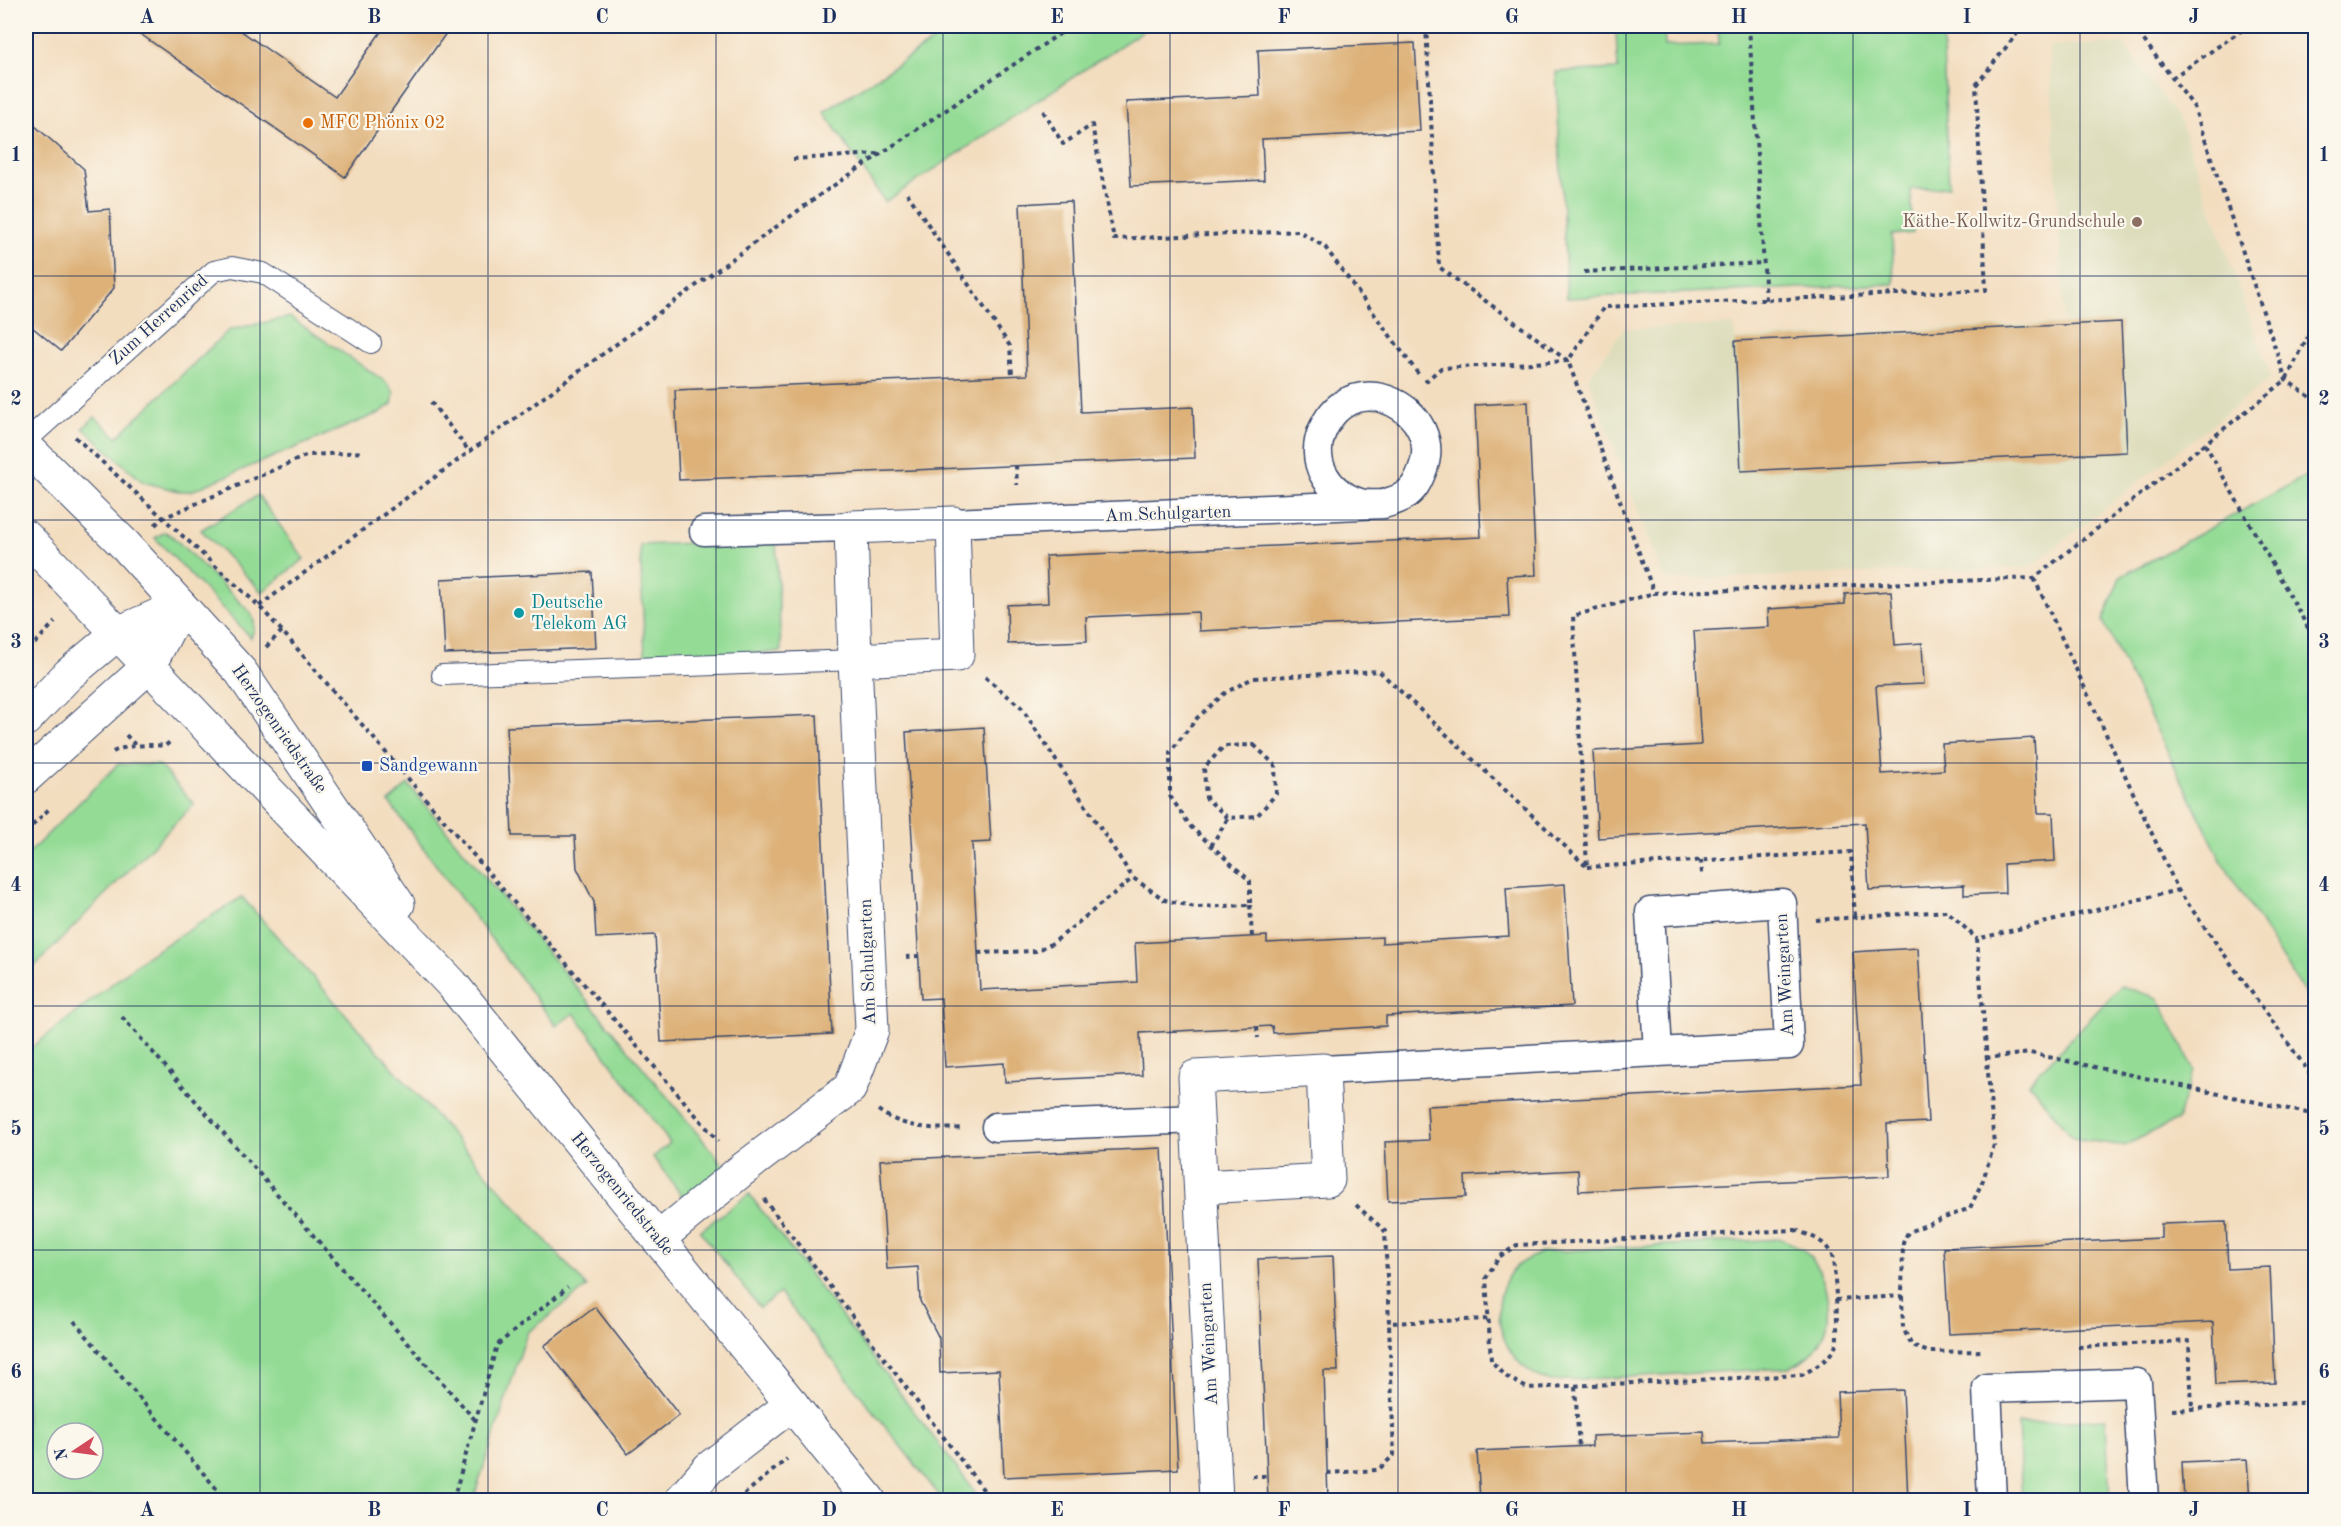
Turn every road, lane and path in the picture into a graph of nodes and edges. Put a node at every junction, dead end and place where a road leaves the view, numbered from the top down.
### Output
1 (1071, 26) edge
2 (1426, 26) edge
3 (1749, 26) edge
4 (2023, 26) edge
5 (2133, 26) edge
6 (2248, 26) edge
7 (2172, 78) junction
8 (1043, 111) dead end
9 (880, 154) junction
10 (793, 159) dead end
11 (907, 193) dead end
12 (1764, 263) junction
13 (1584, 272) dead end
14 (1766, 300) junction
15 (2316, 321) edge
16 (371, 343) dead end
17 (1568, 361) junction
18 (1012, 375) dead end
19 (2286, 380) junction
20 (2316, 401) edge
21 (431, 402) dead end
22 (52, 415) junction
23 (26, 441) edge
24 (2205, 443) junction
25 (26, 447) edge
26 (469, 451) junction
27 (364, 452) dead end
28 (1383, 504) dead end
29 (164, 518) junction
30 (952, 523) junction
31 (850, 527) junction
32 (704, 531) dead end
33 (26, 537) edge
34 (2034, 578) junction
35 (1654, 593) junction
36 (180, 606) junction
37 (259, 606) junction
38 (58, 618) dead end
39 (282, 631) junction
40 (118, 633) junction
41 (2316, 642) edge
42 (26, 644) edge
43 (262, 651) dead end
44 (957, 655) junction
45 (855, 660) junction
46 (149, 666) junction
47 (442, 675) dead end
48 (26, 719) edge
49 (165, 746) dead end
50 (138, 747) dead end
51 (26, 777) edge
52 (1228, 818) junction
53 (1211, 846) junction
54 (1587, 867) junction
55 (1133, 878) junction
56 (2178, 890) junction
57 (1251, 905) junction
58 (1855, 918) junction
59 (1783, 922) junction
60 (1252, 937) dead end
61 (1977, 939) junction
62 (978, 953) dead end
63 (918, 956) dead end
64 (901, 957) dead end
65 (452, 984) junction
66 (122, 1017) dead end
67 (1658, 1052) junction
68 (1986, 1058) junction
69 (1323, 1070) junction
70 (2316, 1082) edge
71 (850, 1088) junction
72 (2316, 1115) edge
73 (1198, 1119) junction
74 (996, 1127) dead end
75 (935, 1130) dead end
76 (742, 1170) junction
77 (1328, 1180) junction
78 (1201, 1187) junction
79 (658, 1239) junction
80 (568, 1287) dead end
81 (1836, 1300) junction
82 (1488, 1319) junction
83 (74, 1321) dead end
84 (1389, 1323) junction
85 (1575, 1387) junction
86 (2316, 1402) edge
87 (792, 1404) junction
88 (2139, 1412) junction
89 (476, 1421) junction
90 (817, 1435) junction
91 (1579, 1447) dead end
92 (1328, 1473) dead end
93 (1267, 1476) dead end
94 (1244, 1477) dead end
95 (226, 1500) edge
96 (453, 1500) edge
97 (681, 1500) edge
98 (737, 1500) edge
99 (869, 1500) edge
100 (991, 1500) edge
101 (1216, 1500) edge
102 (1992, 1500) edge
103 (2144, 1500) edge

1 - 9 path
2 - 17 path
3 - 12 path
4 - 14 path
5 - 7 path
6 - 7 path
7 - 19 path
8 - 17 path
9 - 10 path
9 - 26 path
11 - 18 path
12 - 13 path
12 - 14 path
14 - 17 path
15 - 19 path
16 - 22 lane, Zum Herrenried
17 - 35 path
19 - 20 path
19 - 24 path
21 - 26 path
22 - 23 lane, Zum Herrenried
22 - 29 path
24 - 34 path
24 - 41 path
25 - 36 street, Herzogenriedstraße
26 - 37 path
27 - 29 path
28 - 30 street, Am Schulgarten
29 - 37 path
30 - 31 street, Am Schulgarten
30 - 44 street
31 - 32 street, Am Schulgarten
31 - 45 street, Am Schulgarten
33 - 40 street, Herzogenriedstraße
34 - 35 path
34 - 56 path
35 - 54 path
36 - 40 street
36 - 46 street
36 - 65 street, Herzogenriedstraße
37 - 39 path
38 - 42 path
39 - 43 path
39 - 76 path
40 - 46 street, Herzogenriedstraße
40 - 48 street
44 - 45 street
44 - 55 path
45 - 47 lane
45 - 71 street, Am Schulgarten
46 - 51 street
46 - 65 street, Herzogenriedstraße
49 - 50 path
52 - 52 path
52 - 53 path
53 - 54 path
53 - 57 path
54 - 58 path
55 - 57 path
55 - 62 path
56 - 61 path
56 - 70 path
57 - 60 path
58 - 59 path
58 - 61 path
59 - 67 street, Am Weingarten
59 - 67 street, Am Weingarten
61 - 68 path
63 - 64 path
65 - 79 street, Herzogenriedstraße
66 - 89 path
67 - 69 street, Am Weingarten
68 - 72 path
68 - 81 path
69 - 73 street, Am Weingarten
69 - 77 street
71 - 75 path
71 - 76 street
73 - 74 street
73 - 78 street, Am Weingarten
76 - 79 street
76 - 100 path
77 - 78 street
77 - 84 path
78 - 101 street, Am Weingarten
79 - 87 street, Herzogenriedstraße
80 - 89 path
81 - 82 path
81 - 85 path
82 - 84 path
82 - 85 path
83 - 95 path
84 - 92 path
85 - 91 path
86 - 88 path
87 - 90 street, Herzogenriedstraße
87 - 97 street
88 - 102 street
88 - 103 street
89 - 96 path
90 - 98 path
90 - 99 street, Herzogenriedstraße
93 - 94 path

